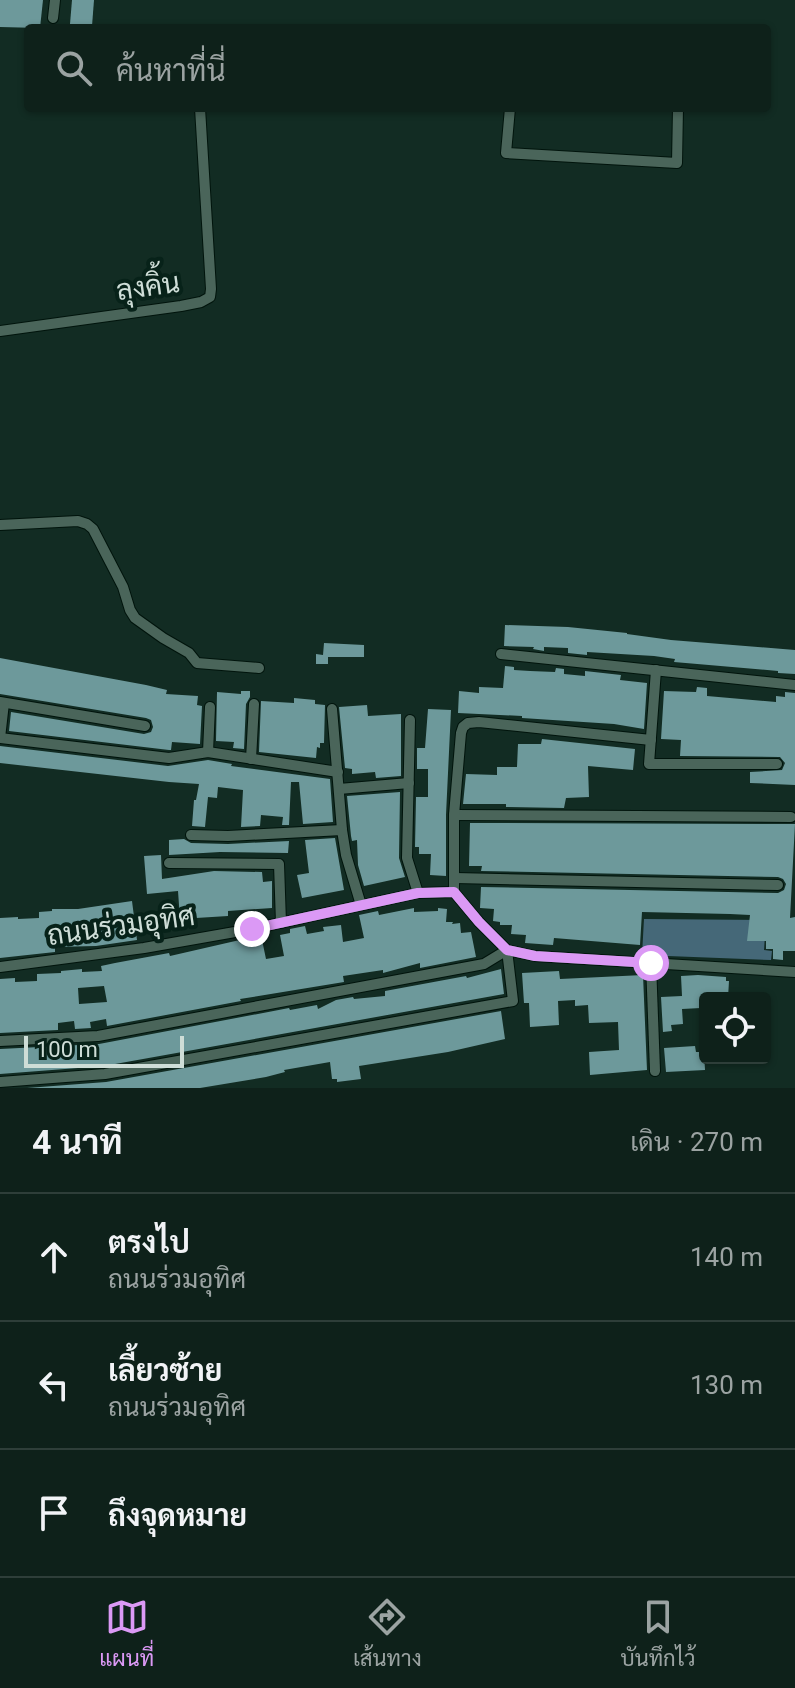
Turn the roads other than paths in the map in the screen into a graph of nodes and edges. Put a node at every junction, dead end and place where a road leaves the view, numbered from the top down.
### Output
1 (55, 0) edge
2 (53, 18) dead end
3 (200, 112) edge
4 (510, 112) edge
5 (678, 112) edge
6 (0, 331) edge
7 (0, 525) edge
8 (501, 654) dead end
9 (259, 668) dead end
10 (656, 670) junction
11 (795, 685) edge
12 (2, 702) edge
13 (254, 704) dead end
14 (210, 707) dead end
15 (332, 709) dead end
16 (410, 720) dead end
17 (145, 726) dead end
18 (0, 738) edge
19 (651, 740) junction
20 (208, 752) junction
21 (251, 759) junction
22 (777, 764) dead end
23 (338, 772) junction
24 (409, 783) junction
25 (339, 789) junction
26 (454, 815) junction
27 (791, 817) dead end
28 (342, 830) junction
29 (191, 835) dead end
30 (169, 863) dead end
31 (455, 878) junction
32 (778, 885) dead end
33 (454, 892) junction
34 (418, 893) junction
35 (361, 905) junction
36 (281, 923) junction
37 (507, 950) junction
38 (651, 963) junction
39 (0, 967) edge
40 (795, 972) edge
41 (0, 1041) edge
42 (655, 1071) dead end
43 (0, 1082) edge

1 - 2 street
3 - 6 street, ลุงคิ้น
4 - 5 street
7 - 9 street
8 - 10 street
10 - 11 street
10 - 19 street
12 - 17 street
12 - 18 street
13 - 21 street
14 - 20 street
15 - 23 street
16 - 24 street
18 - 20 street
19 - 22 street
19 - 26 street
20 - 21 street
21 - 23 street
23 - 25 street
24 - 25 street
24 - 34 street
25 - 28 street
26 - 27 street
26 - 31 street
28 - 29 street
28 - 35 street
30 - 36 street
31 - 32 street
31 - 33 street
33 - 34 street, ถนนร่วมอุทิศ
33 - 37 street
34 - 35 street, ถนนร่วมอุทิศ
35 - 36 street, ถนนร่วมอุทิศ
36 - 39 street, ถนนร่วมอุทิศ
37 - 38 street
37 - 41 street
37 - 43 street
38 - 40 street
38 - 42 street

